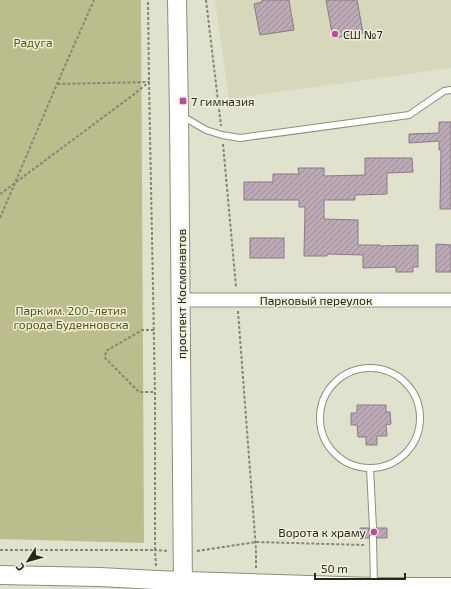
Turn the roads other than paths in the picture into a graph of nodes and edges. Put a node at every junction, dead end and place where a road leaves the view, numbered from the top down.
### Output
1 (177, 0) edge
2 (451, 90) edge
3 (179, 114) junction
4 (181, 300) junction
5 (451, 300) edge
6 (370, 468) junction
7 (372, 528) dead end
8 (372, 538) dead end
9 (0, 576) edge
10 (183, 585) edge
11 (374, 587) junction
12 (451, 587) edge

1 - 3 street, проспект Космонавтов
2 - 3 lane
3 - 4 street, проспект Космонавтов
4 - 5 street, Парковый переулок
4 - 10 street, проспект Космонавтов
6 - 6 lane
6 - 7 lane
8 - 11 lane
9 - 10 street
10 - 11 street
11 - 12 street

